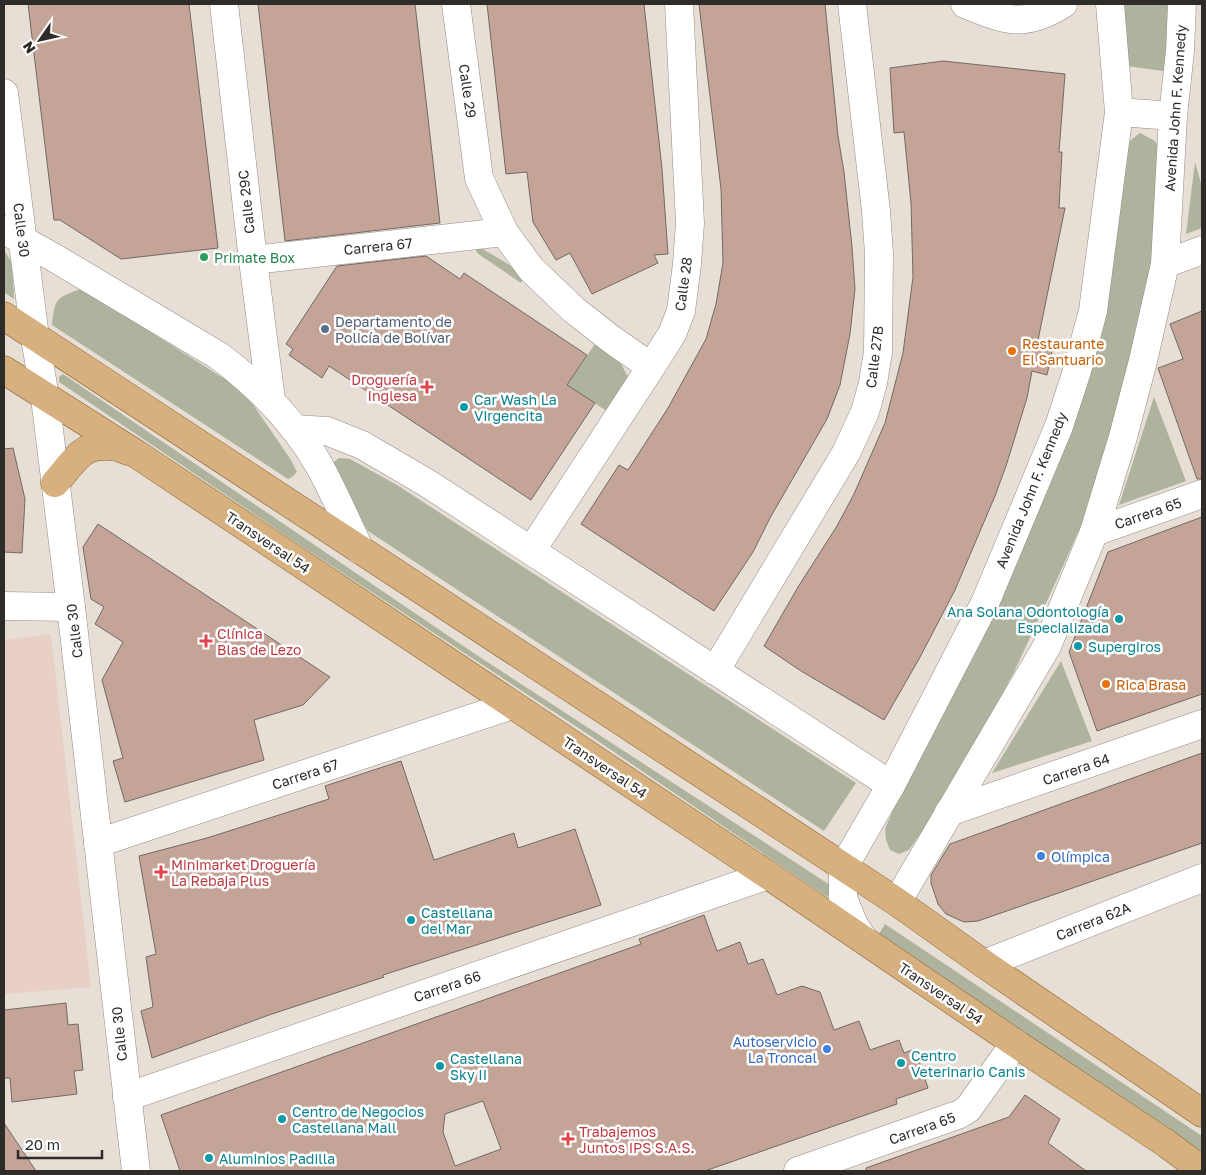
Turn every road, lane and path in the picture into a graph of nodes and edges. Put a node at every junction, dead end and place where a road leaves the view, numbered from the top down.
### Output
1 (224, 4) edge
2 (456, 4) edge
3 (679, 4) edge
4 (852, 4) edge
5 (965, 4) edge
6 (1063, 4) edge
7 (1110, 4) edge
8 (1182, 5) edge
9 (4, 93) edge
10 (1119, 112) junction
11 (1173, 116) junction
12 (504, 232) junction
13 (14, 235) edge
14 (1202, 250) edge
15 (252, 260) junction
16 (1165, 264) junction
17 (4, 316) edge
18 (35, 337) junction
19 (651, 367) junction
20 (4, 370) edge
21 (45, 398) junction
22 (271, 400) junction
23 (294, 429) junction
24 (138, 455) junction
25 (55, 483) junction
26 (1202, 494) edge
27 (1094, 532) junction
28 (360, 550) junction
29 (532, 551) junction
30 (4, 606) edge
31 (71, 607) junction
32 (715, 671) junction
33 (512, 705) junction
34 (1202, 724) edge
35 (891, 785) junction
36 (949, 812) junction
37 (98, 844) junction
38 (843, 868) junction
39 (768, 875) junction
40 (1202, 878) edge
41 (897, 902) junction
42 (864, 940) junction
43 (984, 964) junction
44 (1015, 1043) junction
45 (127, 1097) junction
46 (1202, 1113) edge
47 (1202, 1170) edge
48 (136, 1171) edge
49 (798, 1171) edge

1 - 15 street, Calle 29C
2 - 12 street, Calle 29
3 - 19 street, Calle 28
4 - 32 street, Calle 27B
5 - 6 street
7 - 10 street, Avenida John F. Kennedy
8 - 11 street, Avenida John F. Kennedy
9 - 13 street, Calle 30
10 - 11 street
10 - 35 street, Avenida John F. Kennedy
11 - 16 street, Avenida John F. Kennedy
12 - 15 street, Carrera 67
12 - 19 street, Calle 29
13 - 18 street, Calle 30
13 - 22 street
14 - 16 street
15 - 22 street, Calle 29C
16 - 27 street, Avenida John F. Kennedy
17 - 18 main road
18 - 21 street, Calle 30
18 - 28 main road
19 - 29 street, Calle 28
20 - 21 main road, Transversal 54
21 - 24 main road, Transversal 54
21 - 25 street, Calle 30
22 - 23 street
23 - 28 street
23 - 29 street
24 - 25 main road
24 - 33 main road, Transversal 54
25 - 31 street, Calle 30
26 - 27 street, Carrera 65
27 - 36 street, Avenida John F. Kennedy
28 - 38 main road
29 - 32 street
30 - 31 street
31 - 37 street, Calle 30
32 - 35 street
33 - 37 street, Carrera 67
33 - 39 main road, Transversal 54
34 - 36 street, Carrera 64
35 - 38 street, Avenida John F. Kennedy
36 - 41 street, Avenida John F. Kennedy
37 - 45 street, Calle 30
38 - 41 main road
38 - 42 street
39 - 42 main road, Transversal 54
39 - 45 street, Carrera 66
40 - 43 street, Carrera 62A
41 - 43 main road
42 - 44 main road, Transversal 54
43 - 46 main road
44 - 47 main road, Transversal 54
44 - 49 street, Carrera 65
45 - 48 street, Calle 30

